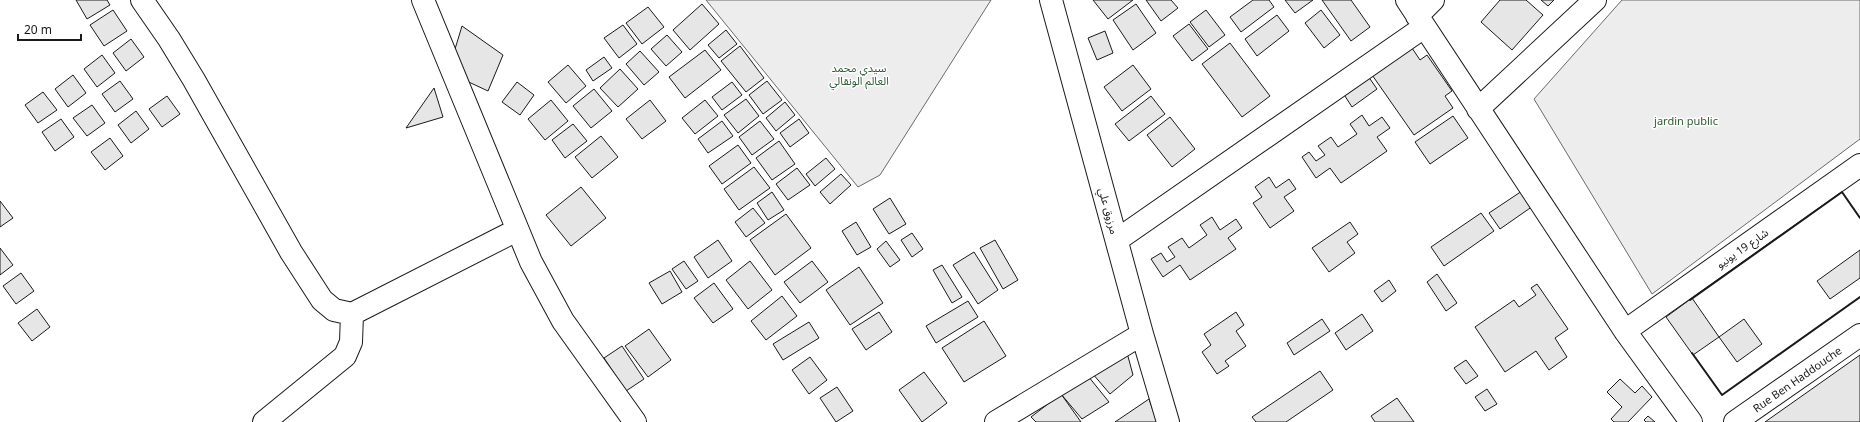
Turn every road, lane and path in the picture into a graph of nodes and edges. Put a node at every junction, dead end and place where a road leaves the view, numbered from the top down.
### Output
1 (142, 0) edge
2 (424, 0) edge
3 (1051, 0) edge
4 (1433, 0) edge
5 (1595, 0) edge
6 (1416, 14) edge
7 (1478, 109) junction
8 (1858, 172) edge
9 (517, 230) junction
10 (1117, 240) junction
11 (352, 314) junction
12 (1625, 331) junction
13 (1142, 334) junction
14 (1860, 335) edge
15 (264, 422) edge
16 (635, 422) edge
17 (996, 422) edge
18 (1168, 422) edge
19 (1690, 422) edge
20 (1735, 422) edge

1 - 11 street
2 - 9 street
3 - 10 street, مرزوق علي
4 - 6 street
5 - 7 street
6 - 7 street
6 - 10 street
7 - 12 street
8 - 12 street, شارع 19 يونيو
9 - 11 street
9 - 16 street
10 - 13 street, مرزوق علي
11 - 15 street
12 - 19 street
13 - 17 street
13 - 18 street, مرزوق علي
14 - 20 street, Rue Ben Haddouche

